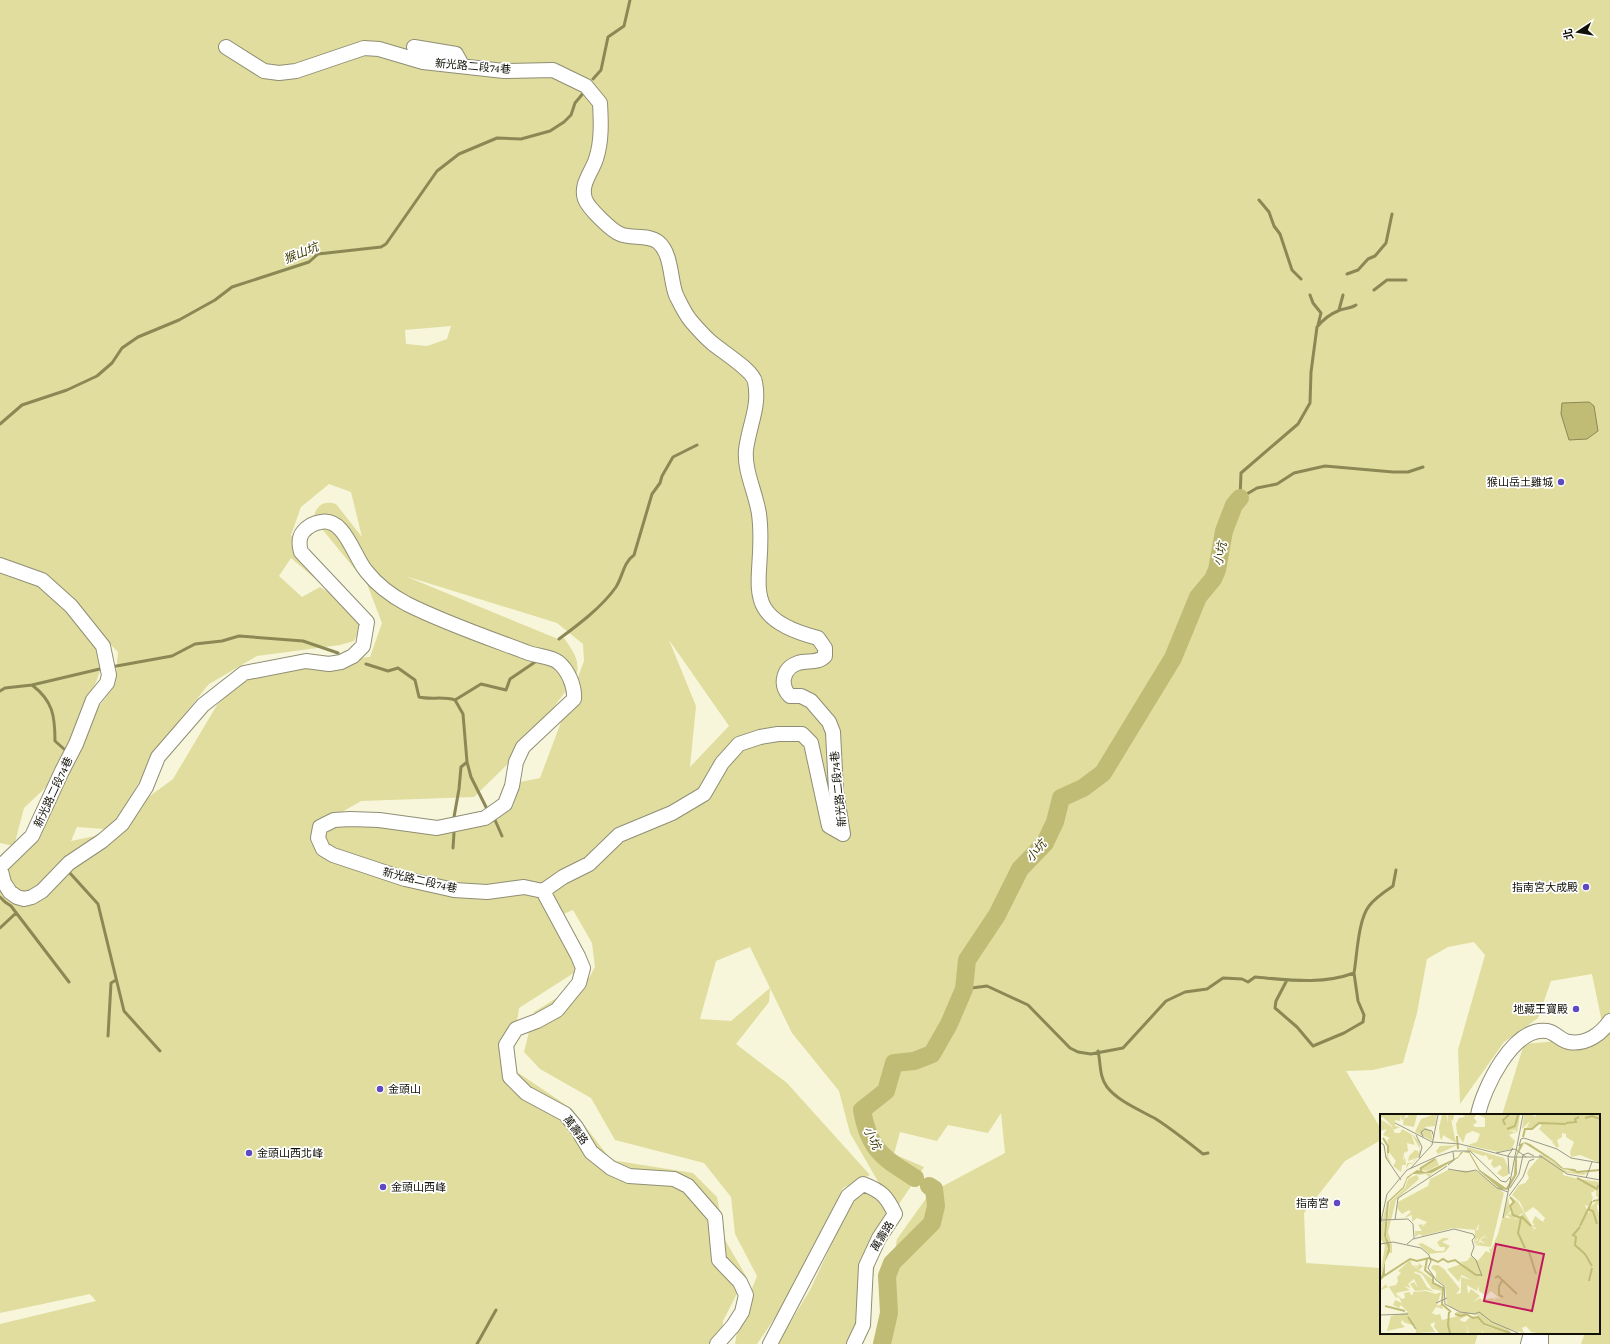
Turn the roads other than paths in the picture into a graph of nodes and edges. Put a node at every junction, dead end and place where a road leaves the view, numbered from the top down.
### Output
1 (226, 47) dead end
2 (414, 47) dead end
3 (462, 65) junction
4 (0, 565) edge
5 (543, 891) junction
6 (1610, 1021) edge
7 (1478, 1114) edge
8 (1531, 1334) edge
9 (1541, 1334) edge
10 (717, 1344) edge
11 (770, 1344) edge
12 (854, 1344) edge
13 (1528, 1344) edge
14 (1542, 1344) edge

1 - 3 street, 新光路二段74巷
2 - 3 street
3 - 5 street, 新光路二段74巷
4 - 5 street, 新光路二段74巷
5 - 10 street, 萬壽路
6 - 7 street
8 - 13 street
9 - 14 street
11 - 12 street, 萬壽路

